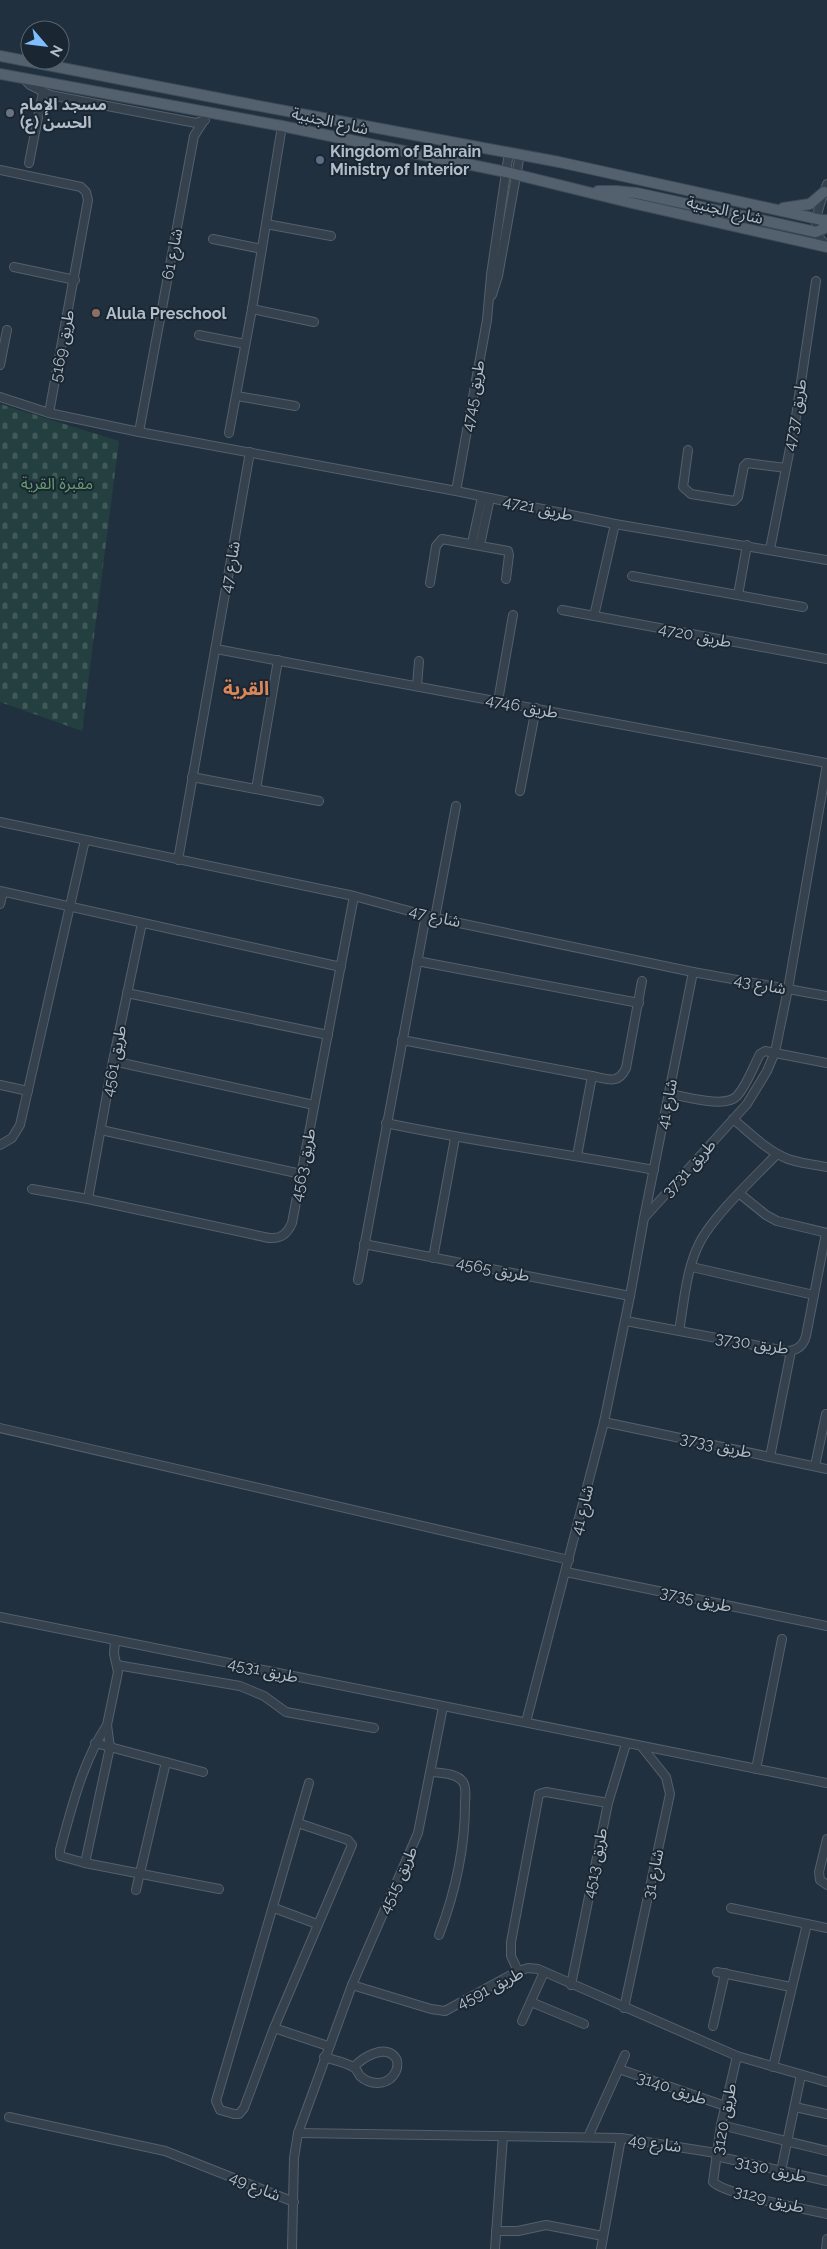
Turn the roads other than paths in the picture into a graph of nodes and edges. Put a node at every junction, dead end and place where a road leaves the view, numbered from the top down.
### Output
1 (0, 56) edge
2 (0, 74) edge
3 (23, 78) junction
4 (43, 92) junction
5 (213, 113) junction
6 (185, 121) junction
7 (202, 122) junction
8 (282, 126) junction
9 (194, 136) junction
10 (509, 152) junction
11 (520, 154) junction
12 (29, 163) dead end
13 (0, 172) edge
14 (511, 173) junction
15 (826, 188) edge
16 (590, 193) junction
17 (775, 209) junction
18 (824, 219) edge
19 (266, 224) junction
20 (816, 232) junction
21 (331, 236) dead end
22 (213, 239) dead end
23 (827, 246) edge
24 (262, 249) junction
25 (14, 267) dead end
26 (75, 280) junction
27 (816, 281) dead end
28 (252, 309) junction
29 (314, 322) dead end
30 (7, 330) dead end
31 (199, 335) dead end
32 (245, 344) junction
33 (0, 365) edge
34 (237, 396) junction
35 (0, 397) edge
36 (295, 406) dead end
37 (49, 413) junction
38 (139, 432) junction
39 (229, 433) dead end
40 (688, 450) dead end
41 (250, 452) junction
42 (786, 468) junction
43 (456, 491) junction
44 (486, 498) junction
45 (615, 524) junction
46 (476, 544) junction
47 (747, 545) junction
48 (770, 549) junction
49 (827, 560) edge
50 (632, 576) dead end
51 (506, 579) dead end
52 (430, 583) dead end
53 (738, 595) junction
54 (803, 607) dead end
55 (562, 610) dead end
56 (514, 615) dead end
57 (594, 616) junction
58 (216, 649) junction
59 (278, 660) junction
60 (827, 660) edge
61 (419, 661) dead end
62 (417, 686) junction
63 (498, 701) junction
64 (536, 708) junction
65 (827, 763) edge
66 (192, 777) junction
67 (826, 780) edge
68 (256, 789) junction
69 (520, 791) dead end
70 (319, 801) dead end
71 (456, 806) dead end
72 (0, 822) edge
73 (85, 840) junction
74 (178, 860) junction
75 (1, 892) edge
76 (354, 896) junction
77 (0, 904) edge
78 (69, 908) junction
79 (426, 915) junction
80 (435, 918) junction
81 (142, 923) junction
82 (417, 961) junction
83 (341, 967) junction
84 (693, 972) junction
85 (642, 981) dead end
86 (788, 989) junction
87 (127, 993) junction
88 (827, 996) edge
89 (639, 1003) junction
90 (328, 1034) junction
91 (402, 1040) junction
92 (774, 1052) junction
93 (113, 1061) junction
94 (827, 1063) edge
95 (592, 1076) junction
96 (0, 1085) edge
97 (28, 1091) junction
98 (669, 1094) junction
99 (314, 1105) junction
100 (733, 1119) junction
101 (386, 1123) junction
102 (101, 1130) junction
103 (456, 1138) junction
104 (0, 1145) edge
105 (777, 1154) junction
106 (577, 1156) junction
107 (827, 1167) edge
108 (654, 1170) junction
109 (301, 1174) junction
110 (32, 1189) dead end
111 (740, 1194) junction
112 (88, 1199) junction
113 (644, 1218) junction
114 (827, 1233) edge
115 (364, 1244) junction
116 (433, 1258) junction
117 (692, 1267) junction
118 (358, 1280) dead end
119 (626, 1295) junction
120 (814, 1295) junction
121 (626, 1321) junction
122 (679, 1331) junction
123 (791, 1351) junction
124 (826, 1414) edge
125 (604, 1422) junction
126 (0, 1428) edge
127 (770, 1457) junction
128 (814, 1466) junction
129 (827, 1469) edge
130 (569, 1560) junction
131 (566, 1572) junction
132 (0, 1617) edge
133 (827, 1626) edge
134 (782, 1639) dead end
135 (115, 1640) junction
136 (118, 1665) junction
137 (443, 1707) junction
138 (526, 1722) junction
139 (107, 1725) junction
140 (374, 1728) dead end
141 (95, 1744) junction
142 (626, 1744) junction
143 (110, 1747) junction
144 (642, 1747) junction
145 (166, 1762) junction
146 (756, 1769) junction
147 (203, 1772) dead end
148 (431, 1772) junction
149 (309, 1783) dead end
150 (827, 1784) edge
151 (608, 1803) junction
152 (298, 1823) junction
153 (827, 1839) edge
154 (85, 1863) junction
155 (141, 1873) junction
156 (827, 1885) edge
157 (220, 1889) dead end
158 (136, 1890) dead end
159 (274, 1908) junction
160 (732, 1908) dead end
161 (317, 1924) junction
162 (806, 1924) junction
163 (827, 1928) edge
164 (439, 1935) dead end
165 (518, 1971) junction
166 (544, 1972) junction
167 (352, 1985) junction
168 (571, 1985) junction
169 (791, 1987) junction
170 (531, 2002) junction
171 (624, 2008) junction
172 (522, 2022) dead end
173 (584, 2024) dead end
174 (713, 2026) dead end
175 (274, 2028) junction
176 (328, 2046) junction
177 (625, 2055) dead end
178 (737, 2056) junction
179 (324, 2057) junction
180 (354, 2067) junction
181 (773, 2067) junction
182 (619, 2069) junction
183 (801, 2075) junction
184 (827, 2082) edge
185 (725, 2106) junction
186 (795, 2106) junction
187 (827, 2114) edge
188 (9, 2117) dead end
189 (721, 2125) junction
190 (298, 2133) junction
191 (504, 2136) junction
192 (588, 2137) junction
193 (620, 2138) junction
194 (788, 2142) junction
195 (827, 2151) edge
196 (716, 2154) junction
197 (781, 2171) junction
198 (713, 2182) joint
199 (827, 2182) edge
200 (294, 2202) junction
201 (827, 2214) edge
202 (496, 2231) junction
203 (603, 2236) junction
204 (827, 2239) edge
205 (292, 2249) edge
206 (495, 2249) edge
207 (601, 2249) edge
208 (826, 2249) edge

1 - 10 main road, شارع الجنبية
2 - 3 main road, شارع الجنبية
3 - 4 street
3 - 5 main road, شارع الجنبية
4 - 6 street
4 - 12 street
5 - 7 street, شارع 61
5 - 8 main road, شارع الجنبية
6 - 7 street
6 - 9 street
7 - 9 street, شارع 61
8 - 14 main road, شارع الجنبية
8 - 19 street
9 - 38 street, شارع 61
10 - 11 main road, شارع الجنبية
10 - 14 street, طريق 4745
11 - 14 street, طريق 4745
11 - 17 main road, شارع الجنبية
13 - 26 street, طريق 5169
14 - 16 main road, شارع الجنبية
14 - 43 street, طريق 4745
15 - 17 main road
15 - 18 street
16 - 20 main road
16 - 23 main road, شارع الجنبية
17 - 18 main road, شارع الجنبية
18 - 20 main road
19 - 21 street
19 - 24 street
20 - 23 street
22 - 24 street
24 - 28 street
25 - 26 street
26 - 37 street, طريق 5169
27 - 42 street, طريق 4737
28 - 29 street
28 - 32 street
30 - 33 street
31 - 32 street
32 - 34 street
34 - 36 street
34 - 39 street
35 - 37 street
37 - 38 street
38 - 41 street
40 - 42 street
41 - 43 street, طريق 4721
41 - 58 street, شارع 47
42 - 48 street, طريق 4737
43 - 44 street, طريق 4721
44 - 45 street, طريق 4721
44 - 46 street
45 - 47 street, طريق 4721
45 - 57 street
46 - 51 street
46 - 52 street
47 - 48 street, طريق 4721
47 - 53 street
48 - 49 street, طريق 4721
50 - 53 street
53 - 54 street
55 - 57 street, طريق 4720
56 - 63 street
57 - 60 street, طريق 4720
58 - 59 street, طريق 4746
58 - 66 street, شارع 47
59 - 62 street, طريق 4746
59 - 68 street
61 - 62 street
62 - 63 street, طريق 4746
63 - 64 street, طريق 4746
64 - 65 street, طريق 4746
64 - 69 street
65 - 67 street
66 - 68 street
66 - 74 street, شارع 47
67 - 86 street
68 - 70 street
71 - 80 street
72 - 73 street, شارع 47
73 - 74 street, شارع 47
73 - 78 street
74 - 76 street, شارع 47
75 - 77 street
75 - 78 street
76 - 79 street, شارع 47
76 - 83 street, طريق 4563
78 - 81 street
78 - 97 street
79 - 80 street, شارع 47
79 - 82 street
80 - 84 street, شارع 47
81 - 83 street
81 - 87 street, طريق 4561
82 - 89 street
82 - 91 street
83 - 90 street, طريق 4563
84 - 86 street, شارع 43
84 - 98 street, شارع 41
85 - 89 street
86 - 88 street, شارع 43
86 - 92 street, طريق 3731
87 - 90 street
87 - 93 street, طريق 4561
89 - 95 street
90 - 99 street, طريق 4563
91 - 95 street
91 - 101 street
92 - 94 street
92 - 98 street
92 - 100 street, طريق 3731
93 - 99 street
93 - 102 street, طريق 4561
95 - 106 street
96 - 97 street
97 - 104 street
98 - 108 street, شارع 41
99 - 109 street, طريق 4563
100 - 105 street
100 - 113 street, طريق 3731
101 - 103 street
101 - 115 street
102 - 109 street
102 - 112 street, طريق 4561
103 - 106 street
103 - 116 street
105 - 107 street
105 - 111 street
106 - 108 street
108 - 113 street, شارع 41
109 - 112 street, طريق 4563
110 - 112 street, طريق 4563
111 - 114 street, طريق 3730
111 - 117 street
113 - 119 street, شارع 41
114 - 120 street, طريق 3730
115 - 116 street, طريق 4565
115 - 118 street
116 - 119 street, طريق 4565
117 - 120 street
117 - 122 street
119 - 121 street, شارع 41
120 - 123 street, طريق 3730
121 - 122 street, طريق 3730
121 - 125 street, شارع 41
122 - 123 street, طريق 3730
123 - 127 street
124 - 128 street
125 - 127 street, طريق 3733
125 - 130 street, شارع 41
126 - 130 street
127 - 128 street, طريق 3733
128 - 129 street, طريق 3733
130 - 131 street, شارع 41
131 - 133 street, طريق 3735
131 - 138 street, شارع 41
132 - 135 street, طريق 4531
134 - 146 street
135 - 136 street
135 - 137 street, طريق 4531
136 - 139 street
136 - 140 street
137 - 138 street, طريق 4531
137 - 148 street, طريق 4515
138 - 142 street
139 - 141 street
139 - 143 street
141 - 143 street
141 - 154 street
142 - 144 street
142 - 151 street, طريق 4513
143 - 145 street
143 - 154 street
144 - 146 street
144 - 171 street, شارع 31
145 - 147 street
145 - 155 street
146 - 150 street
148 - 164 street
148 - 167 street, طريق 4515
149 - 152 street
151 - 165 street
151 - 168 street, طريق 4513
152 - 159 street
152 - 161 street
153 - 156 street
154 - 155 street
155 - 157 street
155 - 158 street
159 - 161 street
159 - 175 street
160 - 162 street
161 - 175 street
162 - 163 street
162 - 169 street
165 - 166 street, طريق 4591
165 - 167 street, طريق 4591
166 - 168 street, طريق 4591
166 - 170 street
167 - 176 street, طريق 4515
168 - 171 street, طريق 4591
169 - 174 street
169 - 181 street
170 - 172 street
170 - 173 street
171 - 178 street
175 - 176 street
176 - 179 street, طريق 4515
177 - 182 street, طريق 3140
178 - 181 street
178 - 185 street, طريق 3120
179 - 180 street
179 - 190 street, طريق 4515
180 - 180 street
181 - 183 street
182 - 185 street, طريق 3140
182 - 192 street, طريق 3140
183 - 184 street
183 - 186 street
185 - 189 street, طريق 3120
186 - 187 street
186 - 194 street
188 - 200 street, شارع 49
189 - 194 street
189 - 196 street, طريق 3120
190 - 191 street, شارع 49
190 - 200 street, شارع 49
191 - 192 street, شارع 49
191 - 202 street
192 - 193 street, شارع 49
193 - 196 street, شارع 49
193 - 203 street
194 - 195 street
194 - 197 street
196 - 197 street, طريق 3130
196 - 198 street, طريق 3120
197 - 199 street, طريق 3130
198 - 201 street, طريق 3129
200 - 205 street
202 - 203 street
202 - 206 street
203 - 207 street
204 - 208 street

